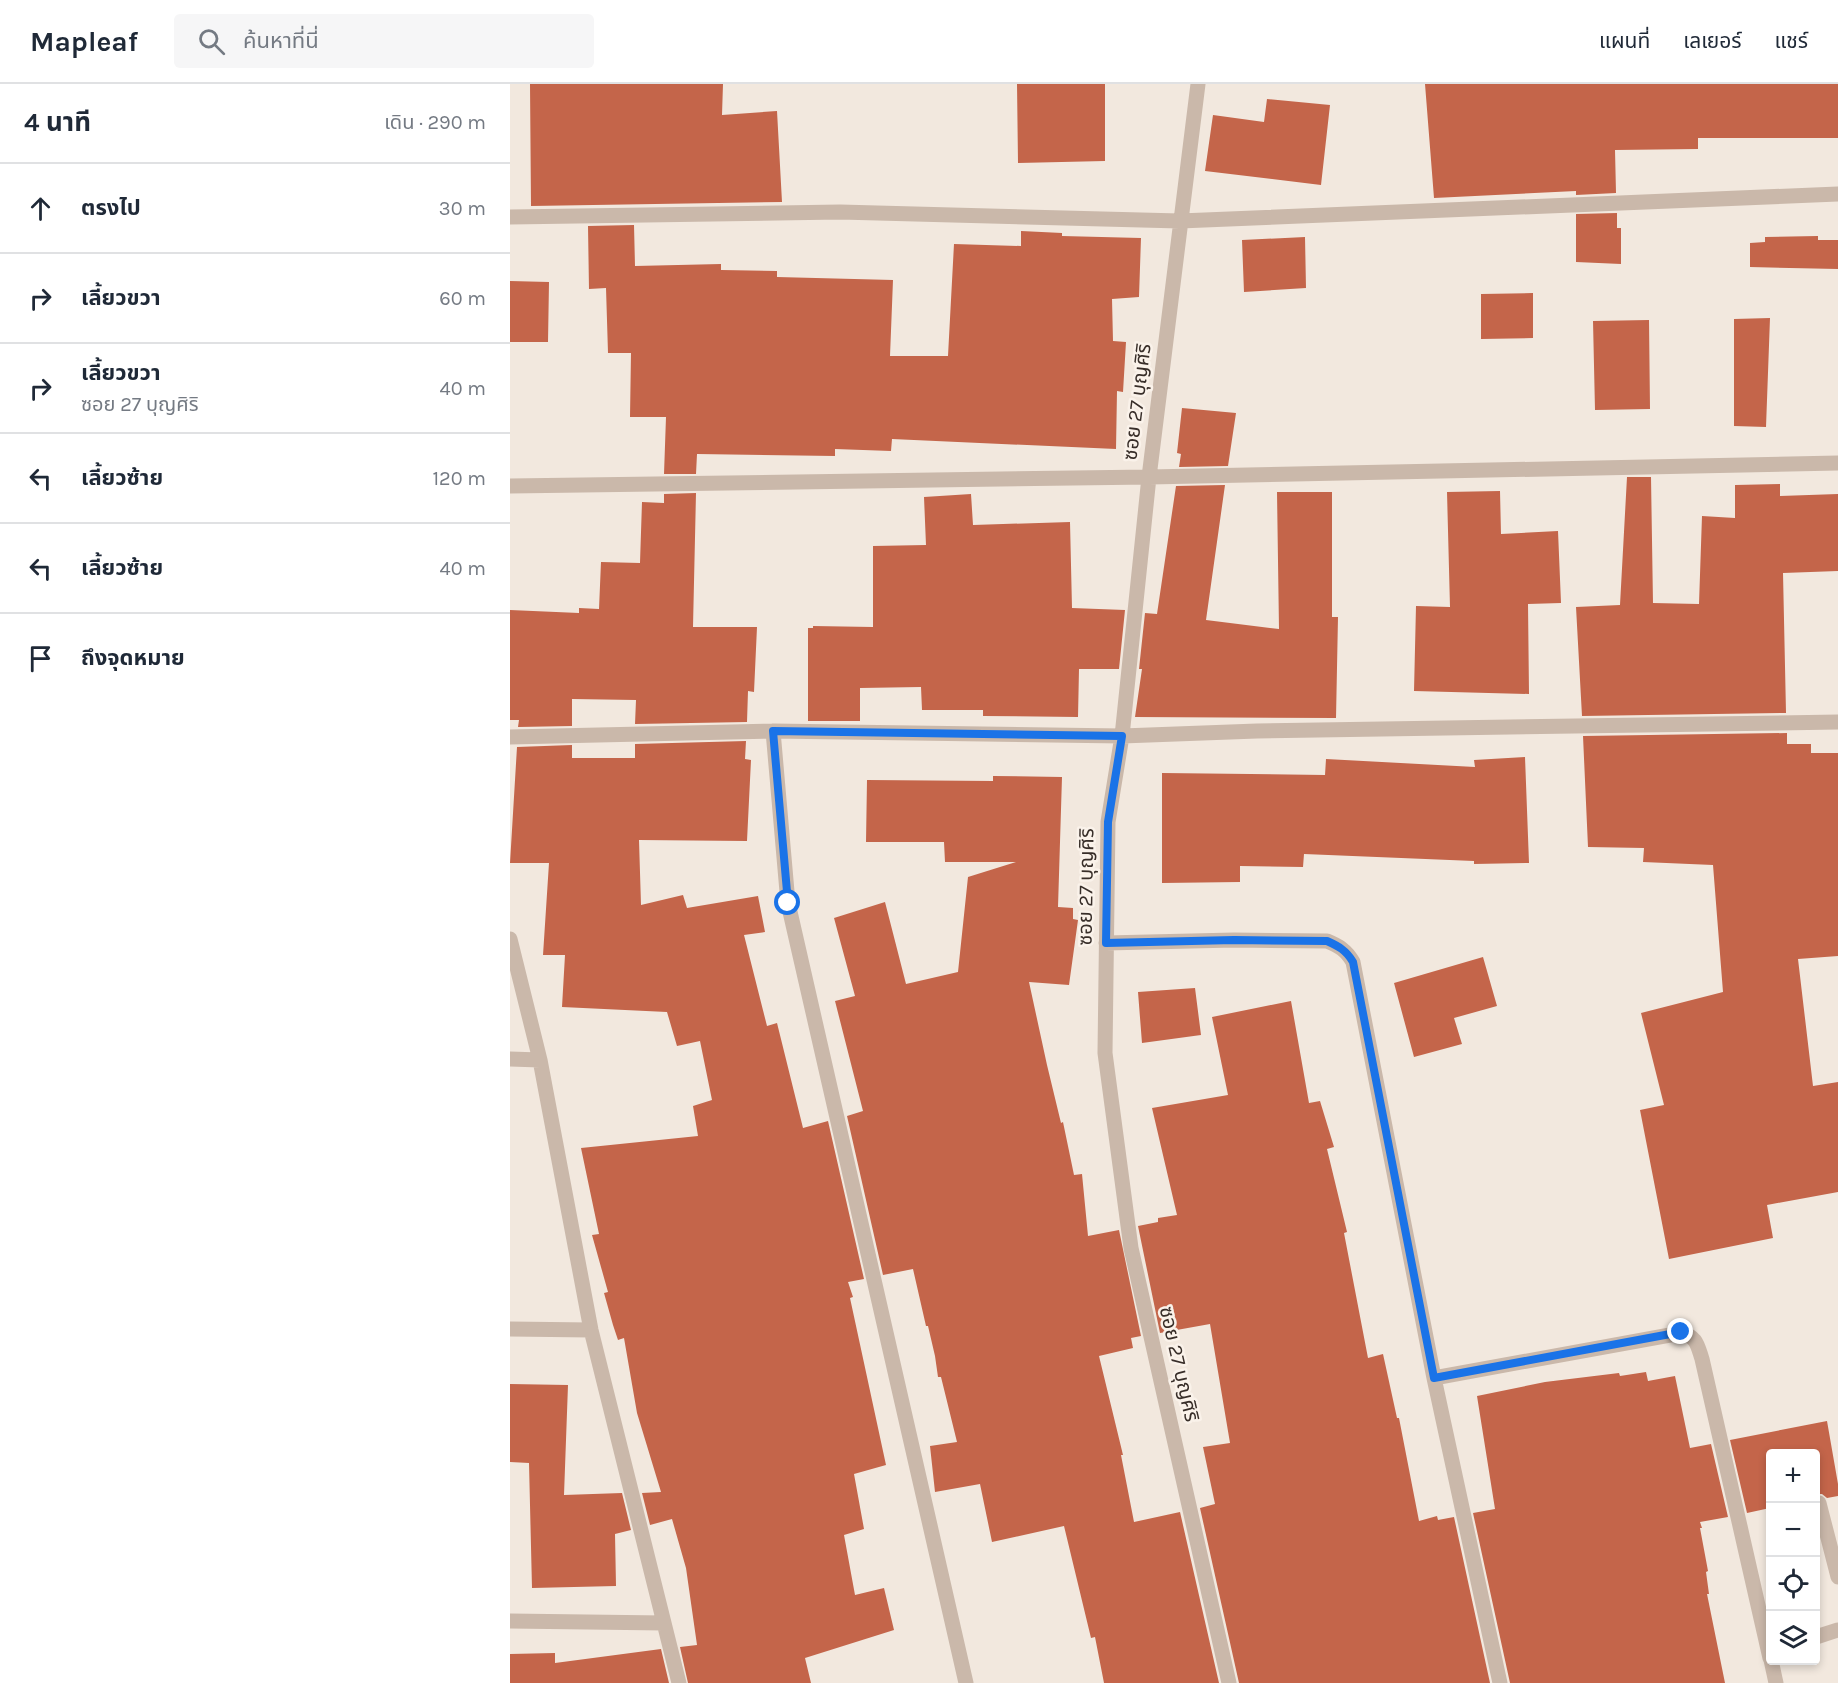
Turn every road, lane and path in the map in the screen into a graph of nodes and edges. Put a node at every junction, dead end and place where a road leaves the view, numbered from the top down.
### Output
1 (1198, 84) edge
2 (1838, 194) edge
3 (510, 217) edge
4 (1180, 221) junction
5 (1838, 463) edge
6 (1149, 477) junction
7 (510, 486) edge
8 (1838, 722) edge
9 (773, 731) junction
10 (1122, 736) junction
11 (510, 737) edge
12 (510, 939) edge
13 (1106, 943) junction
14 (510, 1059) edge
15 (540, 1060) junction
16 (510, 1329) edge
17 (591, 1330) junction
18 (1434, 1378) junction
19 (1820, 1507) edge
20 (1838, 1577) edge
21 (510, 1621) edge
22 (664, 1623) junction
23 (1838, 1630) edge
24 (1820, 1635) edge
25 (1766, 1637) edge
26 (1772, 1665) edge
27 (679, 1683) edge
28 (966, 1683) edge
29 (1229, 1683) edge
30 (1500, 1683) edge
31 (1776, 1683) edge

1 - 4 street, ซอย 27 บุญศิริ
2 - 4 street
3 - 4 street
4 - 6 street, ซอย 27 บุญศิริ
5 - 6 street
6 - 7 street
6 - 10 street, ซอย 27 บุญศิริ
8 - 10 street
9 - 10 street
9 - 11 street
9 - 28 street
10 - 13 street, ซอย 27 บุญศิริ
12 - 15 street
13 - 18 street
13 - 29 street, ซอย 27 บุญศิริ
14 - 15 street
15 - 17 street
16 - 17 street
17 - 22 street
18 - 25 street
18 - 30 street
19 - 20 street
21 - 22 street
22 - 27 street
23 - 24 street
26 - 31 street

